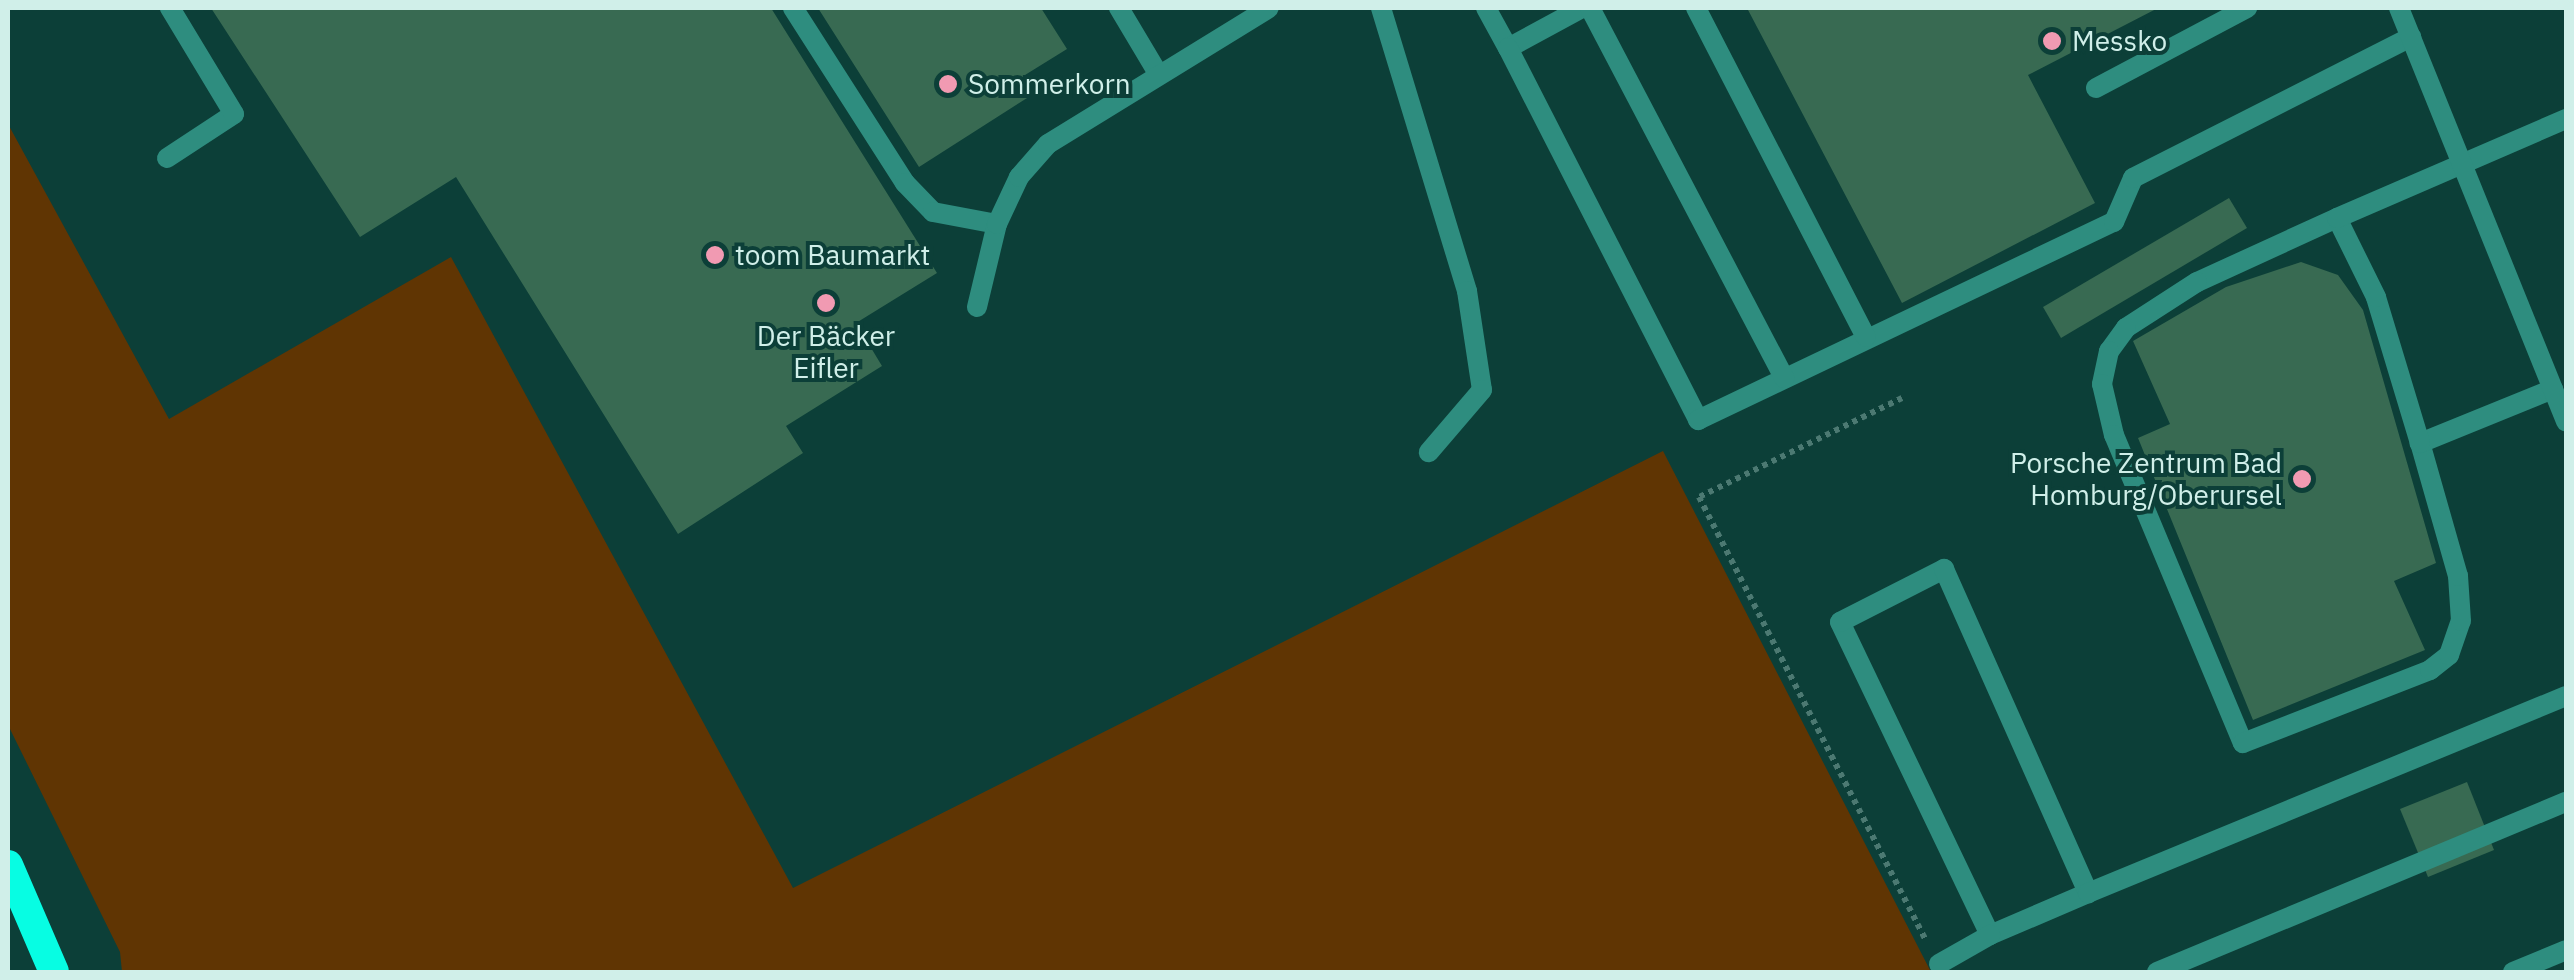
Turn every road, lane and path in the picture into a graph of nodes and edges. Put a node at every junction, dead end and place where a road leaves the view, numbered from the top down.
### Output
1 (170, 8) edge
2 (794, 8) edge
3 (1120, 8) edge
4 (1270, 8) edge
5 (1381, 8) edge
6 (1486, 8) edge
7 (1582, 8) edge
8 (1590, 8) edge
9 (1696, 8) edge
10 (2247, 8) edge
11 (2399, 8) edge
12 (2411, 37) junction
13 (1508, 48) junction
14 (1159, 75) junction
15 (2096, 88) dead end
16 (2566, 119) edge
17 (167, 158) dead end
18 (2459, 165) junction
19 (2337, 218) junction
20 (997, 224) junction
21 (977, 308) dead end
22 (1866, 337) junction
23 (1784, 378) junction
24 (2553, 389) junction
25 (1902, 398) dead end
26 (2566, 422) edge
27 (2420, 442) junction
28 (1429, 452) dead end
29 (2566, 696) edge
30 (2566, 802) edge
31 (8, 864) edge
32 (2088, 893) junction
33 (1990, 936) junction
34 (2566, 950) edge
35 (48, 963) edge
36 (1939, 964) joint
37 (2158, 972) edge
38 (2513, 972) edge

1 - 17 street
2 - 20 street
3 - 14 street
4 - 14 street
5 - 28 street
6 - 13 street
7 - 13 street
8 - 23 street
9 - 22 street
10 - 15 street
11 - 12 street
12 - 18 street
12 - 22 street
13 - 23 street
14 - 20 street
16 - 18 street
18 - 19 street
18 - 24 street
19 - 27 street
19 - 27 street
20 - 21 street
22 - 23 street
24 - 26 street
24 - 27 street
25 - 36 path
29 - 32 street
30 - 37 street
31 - 35 highway
32 - 33 street
32 - 33 street
33 - 36 street
34 - 38 street

